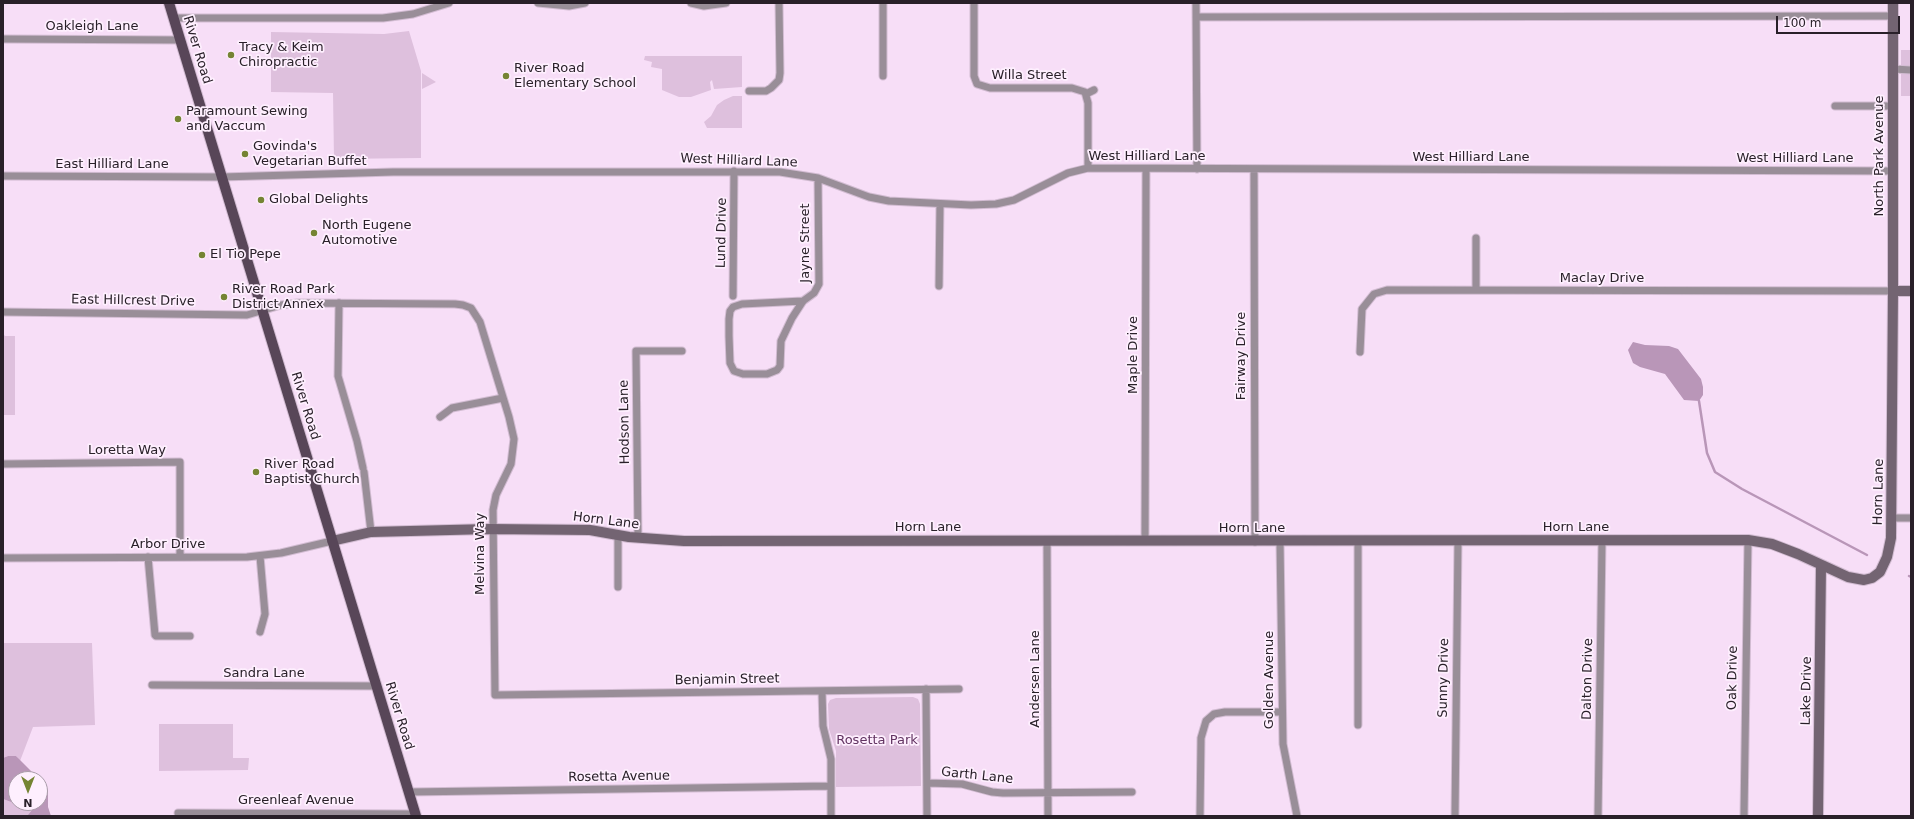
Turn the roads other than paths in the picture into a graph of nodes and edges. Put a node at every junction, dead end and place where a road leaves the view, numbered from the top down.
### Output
1 (169, 3) edge
2 (449, 3) edge
3 (538, 3) edge
4 (585, 3) edge
5 (691, 3) edge
6 (726, 3) edge
7 (780, 3) edge
8 (883, 3) edge
9 (974, 3) edge
10 (1196, 3) edge
11 (1893, 3) edge
12 (1892, 16) junction
13 (1196, 17) junction
14 (174, 18) junction
15 (3, 40) edge
16 (180, 40) junction
17 (1893, 69) junction
18 (1911, 70) edge
19 (883, 76) dead end
20 (1094, 90) dead end
21 (749, 91) dead end
22 (1086, 94) junction
23 (1835, 106) dead end
24 (1893, 106) junction
25 (1088, 168) junction
26 (1146, 169) junction
27 (1197, 169) junction
28 (1254, 169) junction
29 (734, 171) junction
30 (1892, 171) junction
31 (3, 176) edge
32 (222, 177) junction
33 (818, 178) junction
34 (940, 204) junction
35 (1476, 238) dead end
36 (939, 286) dead end
37 (1476, 290) junction
38 (1893, 291) junction
39 (1911, 291) edge
40 (733, 296) dead end
41 (803, 301) junction
42 (339, 303) junction
43 (468, 306) joint
44 (262, 311) junction
45 (3, 312) edge
46 (682, 351) dead end
47 (1360, 352) dead end
48 (503, 398) junction
49 (440, 417) dead end
50 (3, 464) edge
51 (1892, 518) junction
52 (1911, 518) edge
53 (492, 529) junction
54 (371, 532) junction
55 (618, 535) junction
56 (638, 538) junction
57 (1748, 540) junction
58 (332, 541) junction
59 (1047, 541) junction
60 (1145, 541) junction
61 (1458, 541) junction
62 (1255, 542) junction
63 (1280, 542) junction
64 (1358, 542) junction
65 (1602, 542) junction
66 (260, 556) junction
67 (148, 557) junction
68 (180, 557) junction
69 (3, 558) edge
70 (1821, 566) junction
71 (618, 588) dead end
72 (260, 632) dead end
73 (190, 636) dead end
74 (152, 686) dead end
75 (376, 686) junction
76 (926, 689) junction
77 (959, 689) dead end
78 (822, 691) junction
79 (494, 695) joint
80 (1282, 712) junction
81 (1358, 725) dead end
82 (927, 783) junction
83 (831, 786) junction
84 (409, 792) junction
85 (1048, 792) junction
86 (1132, 792) dead end
87 (178, 813) dead end
88 (415, 815) edge
89 (831, 816) edge
90 (927, 816) edge
91 (1048, 816) edge
92 (1200, 816) edge
93 (1297, 816) edge
94 (1455, 816) edge
95 (1598, 816) edge
96 (1744, 816) edge
97 (1818, 816) edge

1 - 14 main road, River Road
2 - 14 street
3 - 4 street
5 - 6 street
7 - 21 street
8 - 19 street
9 - 22 street, Willa Street
10 - 13 street
11 - 12 street, North Park Avenue
12 - 13 street
12 - 17 street, North Park Avenue
13 - 27 street
14 - 16 main road, River Road
15 - 16 street, Oakleigh Lane
16 - 32 main road, River Road
17 - 18 street
17 - 24 street, North Park Avenue
20 - 22 street
22 - 25 street
23 - 24 street
24 - 30 street, North Park Avenue
25 - 26 street, West Hilliard Lane
25 - 34 street, West Hilliard Lane
26 - 27 street, West Hilliard Lane
26 - 60 street, Maple Drive
27 - 28 street, West Hilliard Lane
28 - 30 street, West Hilliard Lane
28 - 62 street, Fairway Drive
29 - 32 street, West Hilliard Lane
29 - 33 street, West Hilliard Lane
29 - 40 street, Lund Drive
30 - 38 street, North Park Avenue
31 - 32 street, East Hilliard Lane
32 - 44 main road, River Road
33 - 34 street, West Hilliard Lane
33 - 41 street, Jayne Street
34 - 36 street
35 - 37 street
37 - 38 street, Maclay Drive
37 - 47 street, Maclay Drive
38 - 39 street
38 - 51 street, Horn Lane
41 - 41 street, Jayne Street
42 - 43 street, East Hillcrest Drive
42 - 44 street, East Hillcrest Drive
42 - 54 street
43 - 48 street, Melvina Way
44 - 45 street, East Hillcrest Drive
44 - 58 main road, River Road
46 - 56 street, Hodson Lane
48 - 49 street
48 - 53 street, Melvina Way
50 - 68 street, Loretta Way
51 - 52 street
51 - 70 street, Horn Lane
53 - 54 street, Horn Lane
53 - 55 street, Horn Lane
53 - 79 street, Melvina Way
54 - 58 street, Horn Lane
55 - 56 street, Horn Lane
55 - 71 street
56 - 59 street, Horn Lane
57 - 65 street, Horn Lane
57 - 70 street, Horn Lane
57 - 96 street, Oak Drive
58 - 66 street, Arbor Drive
58 - 75 main road, River Road
59 - 60 street, Horn Lane
59 - 85 street, Andersen Lane
60 - 62 street, Horn Lane
61 - 64 street, Horn Lane
61 - 65 street, Horn Lane
61 - 94 street, Sunny Drive
62 - 63 street, Horn Lane
63 - 64 street, Horn Lane
63 - 80 street, Golden Avenue
64 - 81 street
65 - 95 street, Dalton Drive
66 - 68 street, Arbor Drive
66 - 72 street
67 - 68 street, Arbor Drive
67 - 69 street, Arbor Drive
67 - 73 street
70 - 97 street, Lake Drive
74 - 75 street, Sandra Lane
75 - 84 main road, River Road
76 - 77 street, Benjamin Street
76 - 78 street, Benjamin Street
76 - 82 street
78 - 79 street, Benjamin Street
78 - 83 street
80 - 92 street
80 - 93 street, Golden Avenue
82 - 85 street, Garth Lane
82 - 90 street
83 - 84 street, Rosetta Avenue
83 - 89 street
84 - 88 main road, River Road
85 - 86 street, Garth Lane
85 - 91 street, Andersen Lane
87 - 88 street, Greenleaf Avenue

